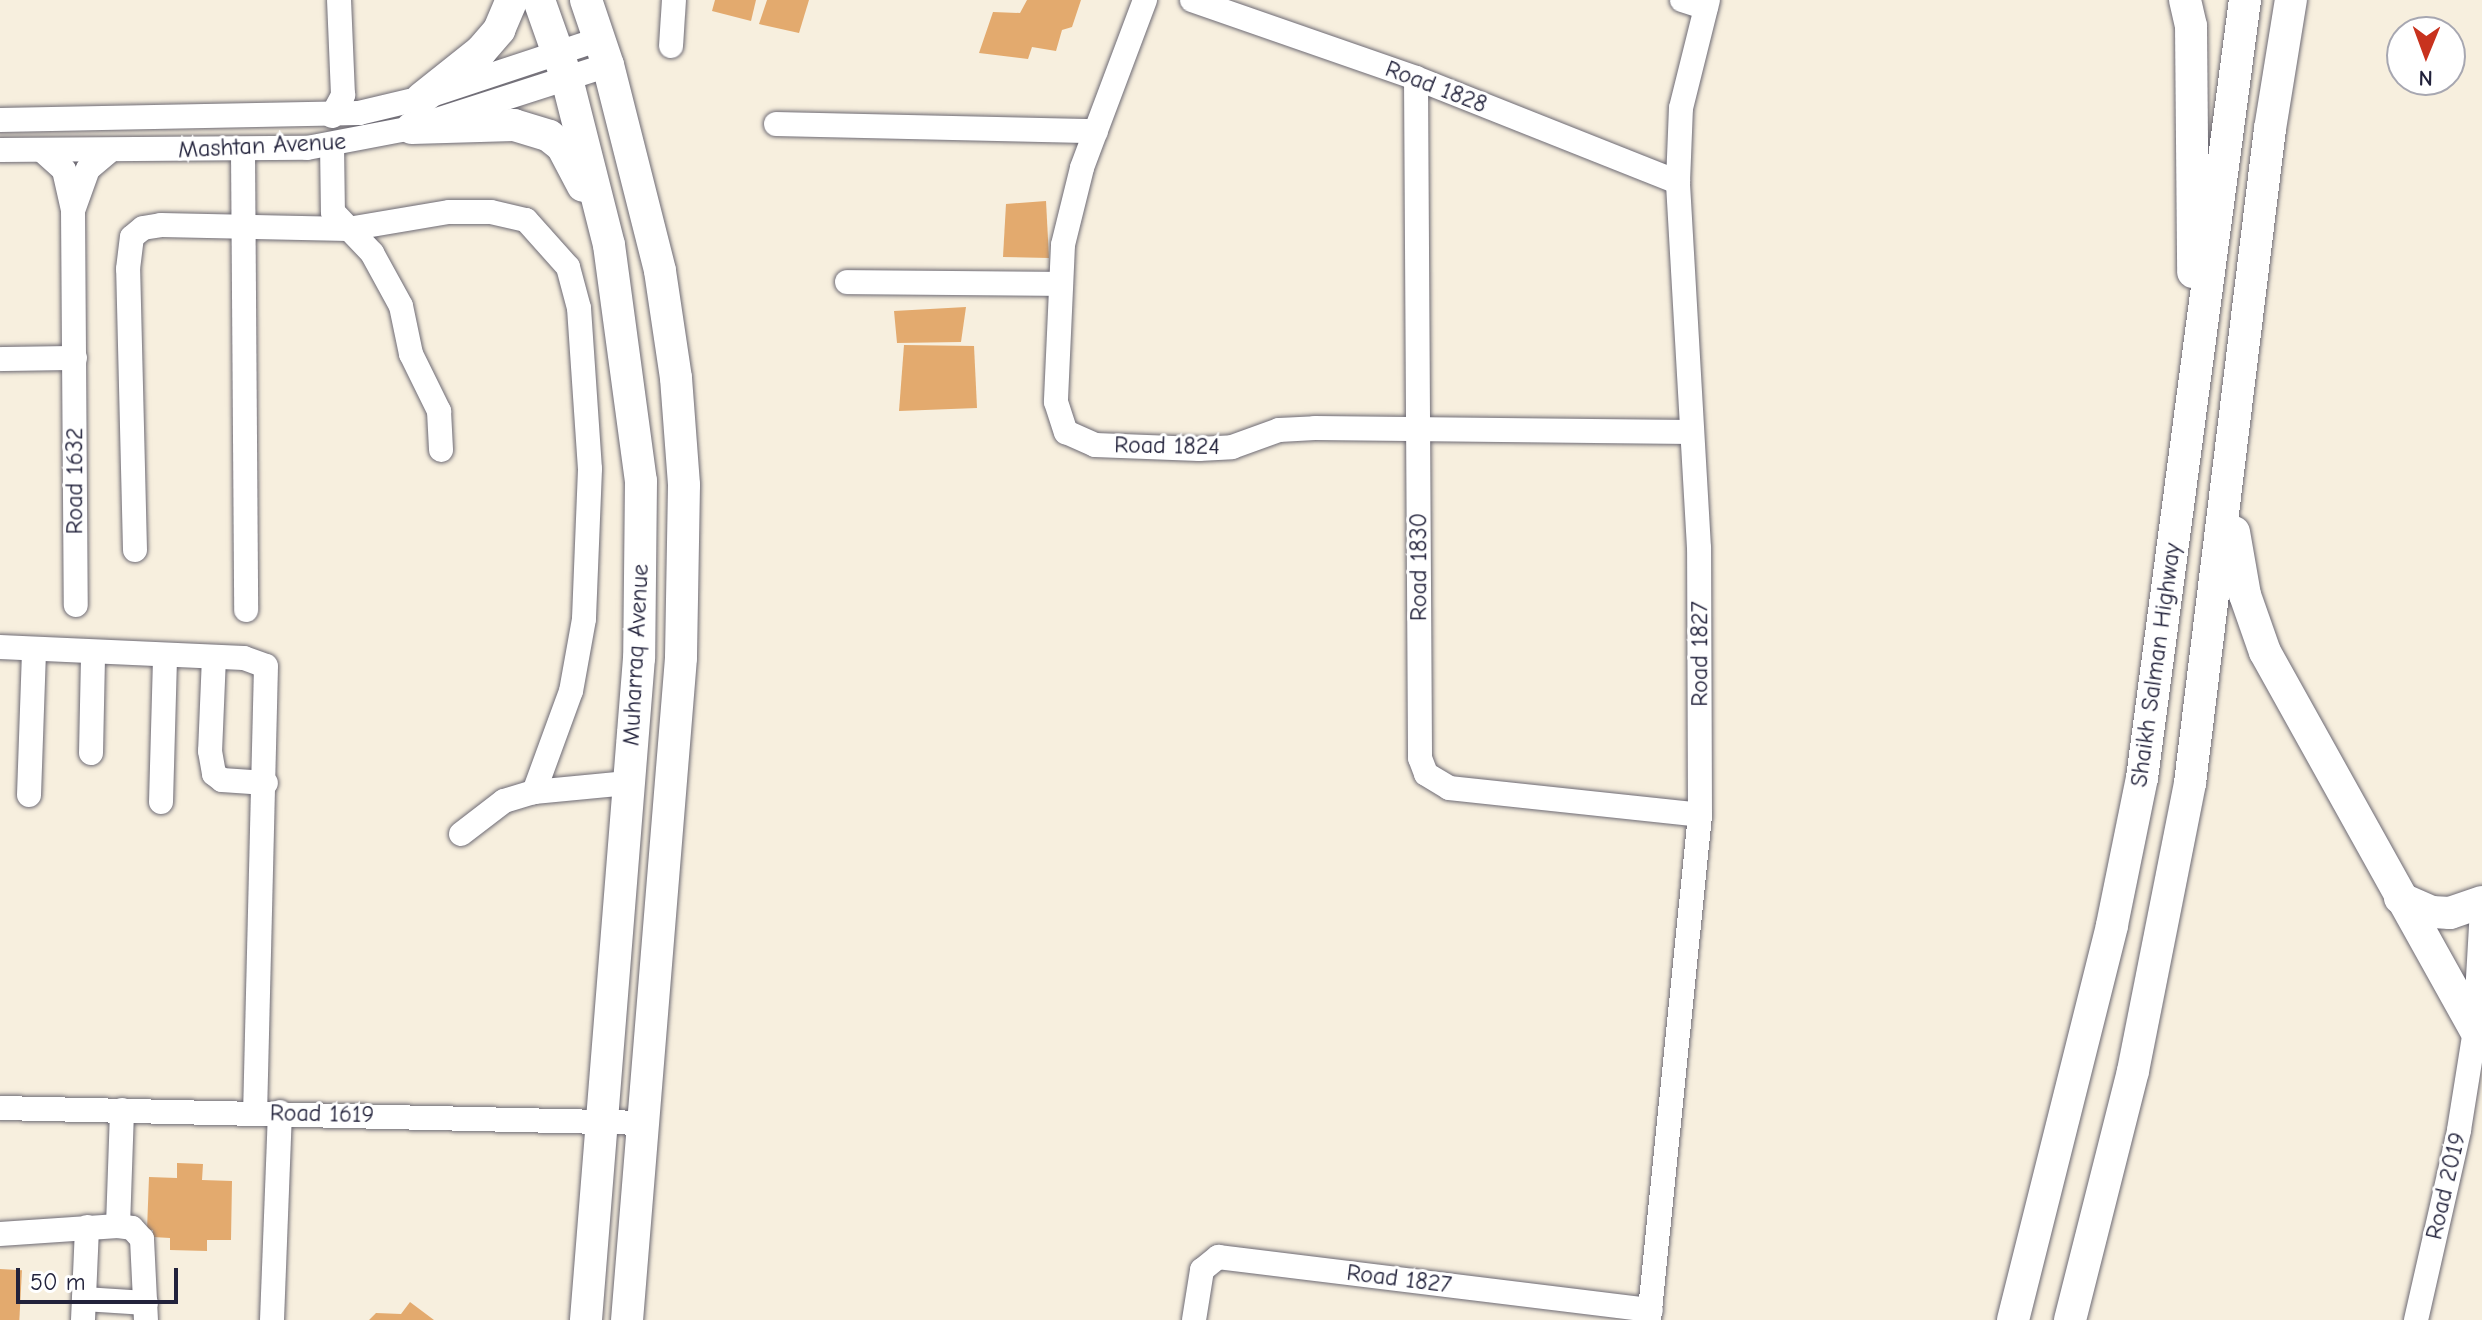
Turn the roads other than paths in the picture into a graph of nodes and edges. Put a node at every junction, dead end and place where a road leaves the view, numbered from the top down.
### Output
1 (339, 0) edge
2 (512, 0) edge
3 (539, 0) edge
4 (586, 0) edge
5 (674, 0) edge
6 (1145, 0) edge
7 (1192, 0) edge
8 (1682, 0) edge
9 (2185, 0) edge
10 (2245, 0) edge
11 (2291, 0) edge
12 (2315, 0) edge
13 (1707, 4) edge
14 (671, 46) dead end
15 (604, 52) junction
16 (563, 67) junction
17 (1416, 78) junction
18 (417, 113) junction
19 (332, 116) junction
20 (2, 117) edge
21 (284, 118) junction
22 (776, 124) dead end
23 (2270, 129) junction
24 (1096, 131) junction
25 (332, 144) junction
26 (276, 150) junction
27 (243, 151) junction
28 (44, 152) junction
29 (108, 152) junction
30 (4, 154) edge
31 (1678, 182) junction
32 (73, 210) junction
33 (348, 229) junction
34 (243, 230) junction
35 (609, 245) junction
36 (847, 282) dead end
37 (1058, 284) junction
38 (75, 358) junction
39 (0, 359) edge
40 (2194, 381) junction
41 (1418, 432) junction
42 (1692, 432) junction
43 (441, 450) dead end
44 (2228, 495) junction
45 (135, 550) dead end
46 (76, 605) dead end
47 (246, 610) dead end
48 (0, 647) edge
49 (34, 650) junction
50 (93, 654) junction
51 (165, 656) junction
52 (214, 657) junction
53 (91, 753) dead end
54 (266, 783) junction
55 (628, 783) junction
56 (534, 792) junction
57 (29, 795) dead end
58 (161, 802) dead end
59 (1700, 815) junction
60 (461, 834) dead end
61 (2400, 898) junction
62 (2482, 905) edge
63 (2478, 1030) edge
64 (0, 1108) edge
65 (122, 1110) junction
66 (280, 1112) junction
67 (255, 1113) junction
68 (600, 1121) junction
69 (645, 1123) junction
70 (2470, 1130) edge
71 (118, 1226) junction
72 (87, 1227) junction
73 (0, 1234) edge
74 (83, 1310) edge
75 (146, 1312) edge
76 (1650, 1315) edge
77 (272, 1320) edge
78 (586, 1320) edge
79 (627, 1320) edge
80 (1194, 1320) edge
81 (2013, 1320) edge
82 (2070, 1320) edge
83 (2416, 1320) edge

1 - 19 street
2 - 18 main road
3 - 16 main road, Muharraq Avenue
4 - 15 main road, Muharraq Avenue
5 - 14 street
6 - 24 street, Road 1824
7 - 17 street, Road 1828
8 - 13 street
9 - 40 main road
10 - 40 main road, Shaikh Salman Highway
11 - 23 main road, Shaikh Salman Highway
12 - 23 main road
13 - 31 street, Road 1827
15 - 16 street, Mashtan Avenue
15 - 69 main road, Muharraq Avenue
16 - 18 street, Mashtan Avenue
16 - 35 main road, Muharraq Avenue
17 - 31 street, Road 1828
17 - 41 street, Road 1830
18 - 19 street, Mashtan Avenue
18 - 25 street, Mashtan Avenue
18 - 35 main road
19 - 21 street, Mashtan Avenue
20 - 21 street, Mashtan Avenue
21 - 26 street
22 - 24 street
23 - 44 main road, Shaikh Salman Highway
24 - 37 street, Road 1824
25 - 26 street, Mashtan Avenue
25 - 33 street
26 - 27 street, Mashtan Avenue
27 - 29 street, Mashtan Avenue
27 - 34 street
28 - 29 street, Mashtan Avenue
28 - 30 street, Mashtan Avenue
28 - 32 street, Road 1632
29 - 32 street, Road 1632
31 - 42 street, Road 1827
32 - 38 street, Road 1632
33 - 34 street
33 - 43 street
33 - 56 street
34 - 45 street
34 - 47 street
35 - 55 main road, Muharraq Avenue
36 - 37 street
37 - 41 street, Road 1824
38 - 39 street
38 - 46 street, Road 1632
40 - 81 main road, Shaikh Salman Highway
41 - 42 street, Road 1824
41 - 59 street, Road 1830
42 - 59 street, Road 1827
44 - 61 main road
44 - 82 main road, Shaikh Salman Highway
48 - 49 street
49 - 50 street
49 - 57 street
50 - 51 street
50 - 53 street
51 - 52 street
51 - 58 street
52 - 54 street
52 - 54 street
54 - 67 street
55 - 56 street
55 - 68 main road, Muharraq Avenue
56 - 60 street
59 - 76 street, Road 1827
61 - 62 main road
61 - 63 main road
62 - 63 street, Road 2019
63 - 70 street, Road 2019
64 - 65 street, Road 1619
65 - 67 street, Road 1619
65 - 71 street
66 - 67 street, Road 1619
66 - 68 street, Road 1619
66 - 77 street
68 - 69 street, Road 1619
68 - 78 main road, Muharraq Avenue
69 - 79 main road, Muharraq Avenue
70 - 83 street, Road 2019
71 - 72 street
71 - 75 street
72 - 73 street
72 - 74 street
74 - 75 street
76 - 80 street, Road 1827

